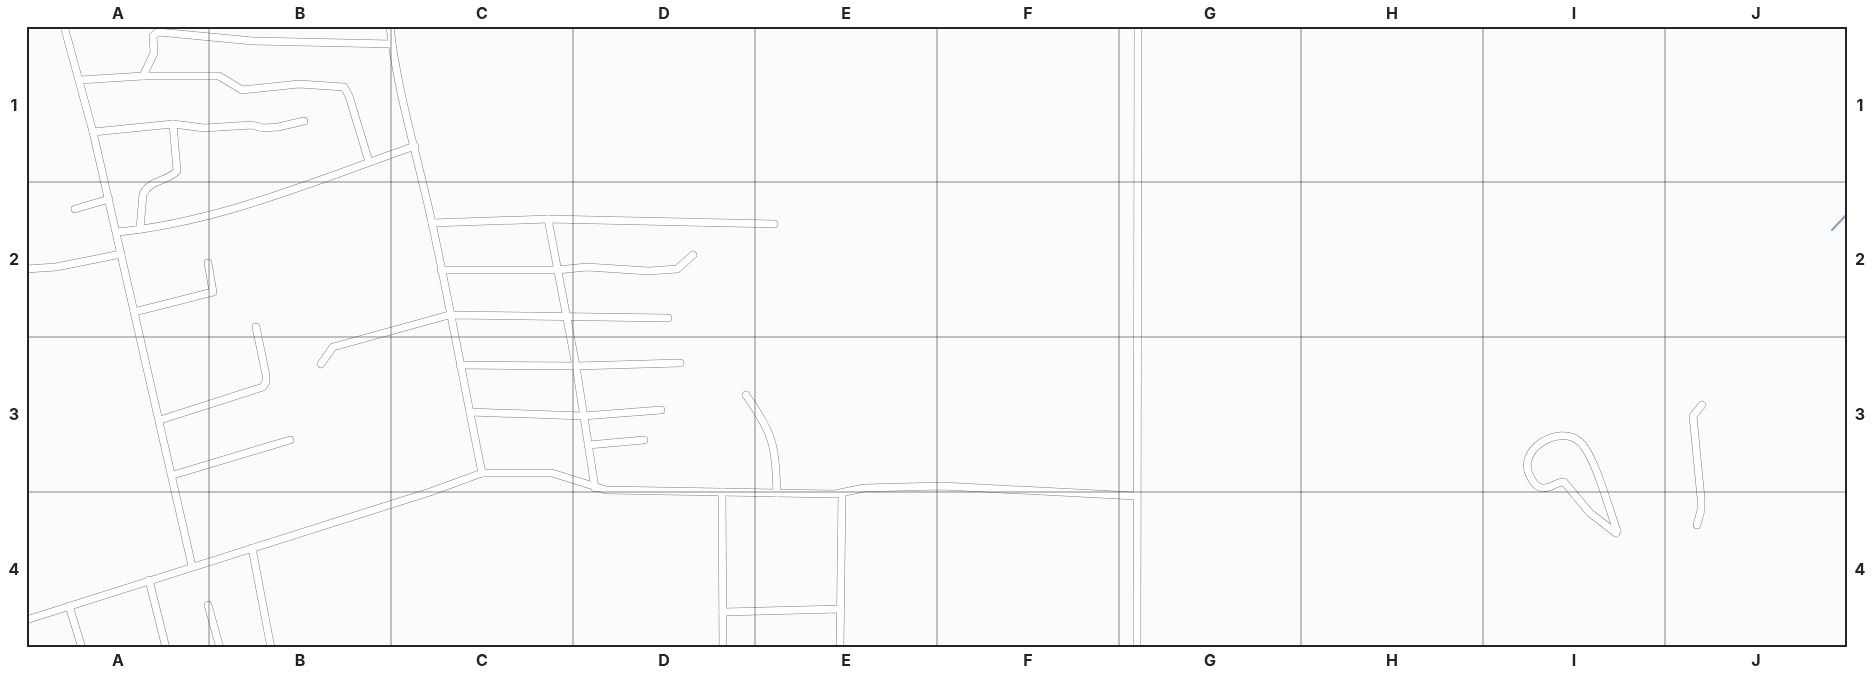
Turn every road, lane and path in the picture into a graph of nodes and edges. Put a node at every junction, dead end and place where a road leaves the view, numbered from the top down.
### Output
1 (64, 26) edge
2 (188, 26) edge
3 (390, 26) edge
4 (1138, 26) edge
5 (187, 35) junction
6 (392, 44) junction
7 (143, 76) junction
8 (80, 80) junction
9 (304, 121) dead end
10 (174, 124) junction
11 (93, 132) junction
12 (415, 146) junction
13 (369, 162) junction
14 (108, 199) junction
15 (75, 209) dead end
16 (548, 219) junction
17 (432, 223) junction
18 (774, 224) dead end
19 (140, 229) junction
20 (116, 232) junction
21 (121, 254) junction
22 (693, 255) dead end
23 (208, 263) dead end
24 (26, 269) edge
25 (441, 270) junction
26 (557, 270) junction
27 (134, 312) junction
28 (449, 314) junction
29 (566, 317) junction
30 (668, 318) dead end
31 (256, 327) dead end
32 (680, 363) dead end
33 (321, 364) dead end
34 (460, 365) junction
35 (576, 366) junction
36 (746, 395) dead end
37 (1702, 405) dead end
38 (661, 410) dead end
39 (470, 412) junction
40 (583, 416) junction
41 (160, 420) junction
42 (290, 440) dead end
43 (644, 440) dead end
44 (588, 444) junction
45 (482, 473) junction
46 (173, 475) junction
47 (595, 488) junction
48 (722, 492) junction
49 (777, 493) junction
50 (842, 493) junction
51 (1136, 496) junction
52 (1697, 525) dead end
53 (1616, 532) joint
54 (252, 548) junction
55 (192, 566) junction
56 (149, 580) junction
57 (208, 605) dead end
58 (69, 606) junction
59 (840, 609) junction
60 (723, 612) junction
61 (26, 620) edge
62 (82, 648) edge
63 (166, 648) edge
64 (220, 648) edge
65 (271, 648) edge
66 (723, 648) edge
67 (840, 648) edge
68 (1137, 648) edge

1 - 8 street
2 - 5 street
3 - 6 street
4 - 51 street
5 - 6 street
5 - 7 street
6 - 12 street
7 - 8 street
7 - 13 street
8 - 11 street
9 - 10 street
10 - 11 street
10 - 19 street
11 - 14 street
12 - 13 street
12 - 17 street
13 - 19 street
14 - 15 street
14 - 20 street
16 - 17 street
16 - 18 street
16 - 26 street
17 - 25 street
19 - 20 street
20 - 21 street
21 - 24 street
21 - 27 street
22 - 26 street
23 - 27 street
25 - 26 street
25 - 28 street
26 - 29 street
27 - 41 street
28 - 29 street
28 - 33 street
28 - 34 street
29 - 30 street
29 - 35 street
31 - 41 street
32 - 35 street
34 - 35 street
34 - 39 street
35 - 40 street
36 - 49 street
37 - 52 street
38 - 40 street
39 - 40 street
39 - 45 street
40 - 44 street
41 - 46 street
42 - 46 street
43 - 44 street
44 - 47 street
45 - 47 street
45 - 54 street
46 - 55 street
47 - 48 street
48 - 49 street
48 - 60 street
49 - 50 street
50 - 51 street
50 - 59 street
51 - 68 street
53 - 53 street
54 - 55 street
54 - 65 street
55 - 56 street
56 - 58 street
56 - 63 street
57 - 64 street
58 - 61 street
58 - 62 street
59 - 60 street
59 - 67 street
60 - 66 street

